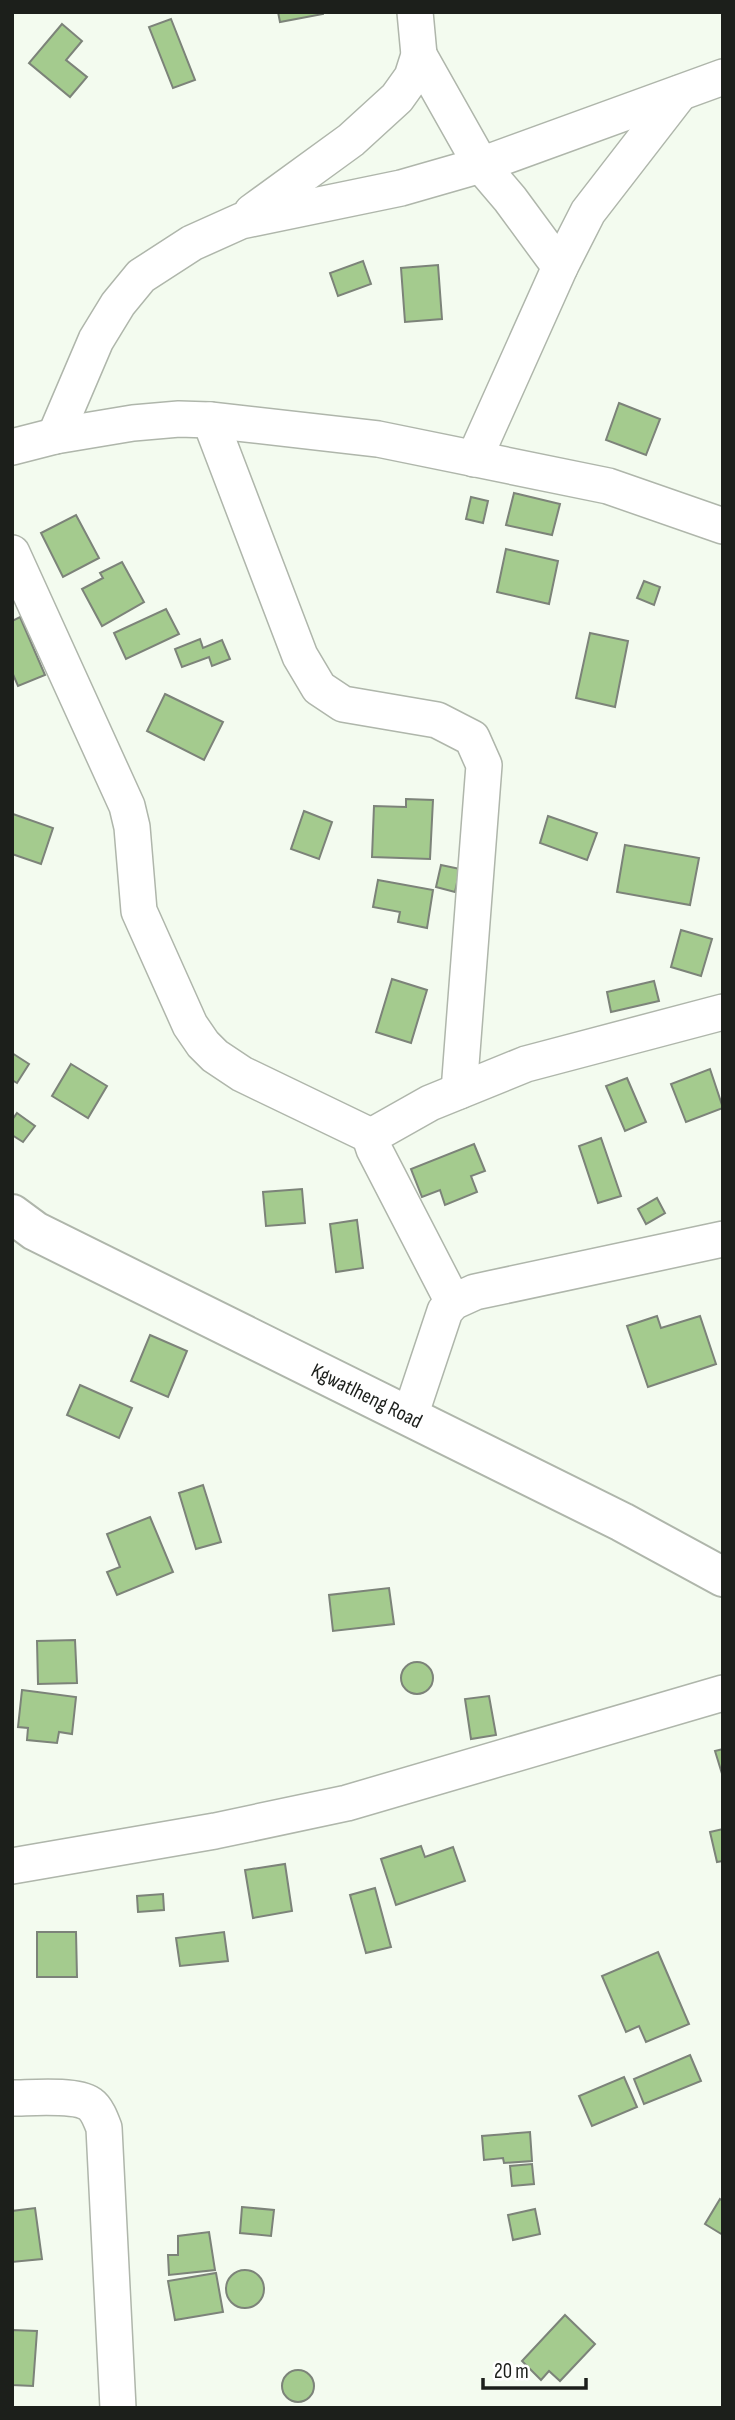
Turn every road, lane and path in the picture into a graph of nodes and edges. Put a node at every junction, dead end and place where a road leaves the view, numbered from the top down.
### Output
1 (415, 12) edge
2 (419, 55) junction
3 (723, 77) edge
4 (680, 93) junction
5 (481, 165) junction
6 (241, 221) junction
7 (560, 267) junction
8 (210, 420) junction
9 (55, 436) junction
10 (12, 447) edge
11 (474, 459) junction
12 (723, 526) edge
13 (12, 553) edge
14 (723, 1012) edge
15 (459, 1091) junction
16 (373, 1138) junction
17 (12, 1214) edge
18 (723, 1239) edge
19 (453, 1302) junction
20 (410, 1416) junction
21 (723, 1577) edge
22 (723, 1693) edge
23 (12, 1866) edge
24 (12, 2098) edge
25 (118, 2408) edge

1 - 2 street
2 - 5 street
2 - 6 street
3 - 4 street
4 - 5 street
4 - 7 street
5 - 6 street
5 - 7 street
6 - 9 street
7 - 11 street
8 - 9 street
8 - 11 street
8 - 15 street
9 - 10 street
11 - 12 street
13 - 16 street
14 - 15 street
15 - 16 street
16 - 19 street
17 - 20 street, Kgwatlheng Road
18 - 19 street
19 - 20 street
20 - 21 street, Kgwatlheng Road
22 - 23 street
24 - 25 street

